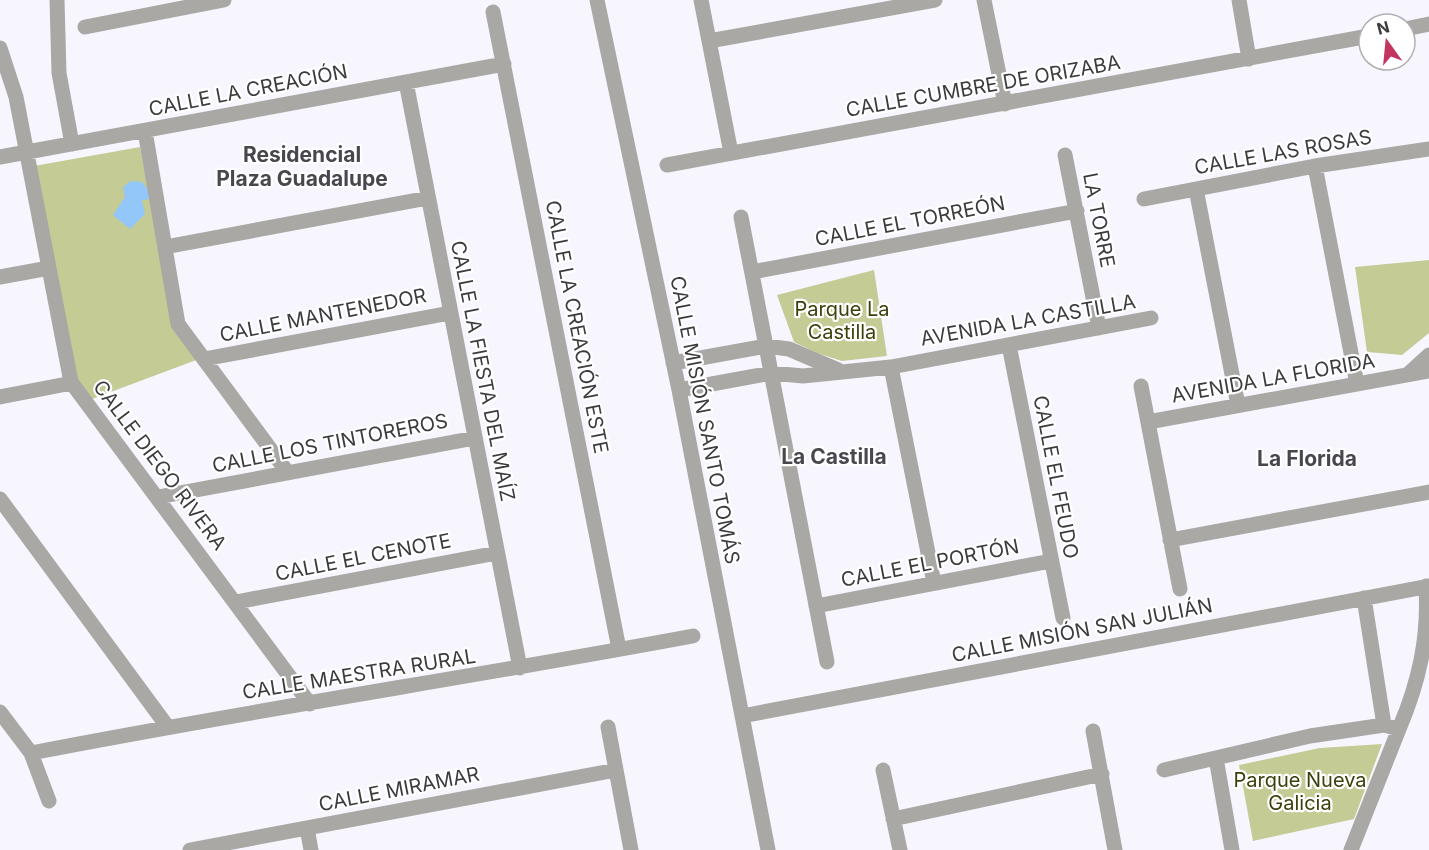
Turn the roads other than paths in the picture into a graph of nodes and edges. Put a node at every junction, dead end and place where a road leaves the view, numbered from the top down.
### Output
1 (57, 0) edge
2 (224, 0) edge
3 (597, 0) edge
4 (701, 0) edge
5 (935, 0) edge
6 (984, 0) edge
7 (1239, 0) edge
8 (493, 12) dead end
9 (85, 27) dead end
10 (1357, 38) edge
11 (709, 40) junction
12 (0, 48) edge
13 (1249, 59) junction
14 (504, 64) junction
15 (406, 82) junction
16 (1005, 104) junction
17 (145, 131) junction
18 (72, 144) junction
19 (1429, 149) edge
20 (27, 152) junction
21 (731, 153) junction
22 (1065, 155) dead end
23 (0, 157) edge
24 (667, 165) dead end
25 (1315, 166) junction
26 (1196, 189) junction
27 (428, 198) junction
28 (1144, 198) dead end
29 (1077, 211) junction
30 (741, 218) dead end
31 (165, 247) junction
32 (49, 268) junction
33 (752, 272) junction
34 (0, 277) edge
35 (450, 313) junction
36 (1151, 318) dead end
37 (1099, 328) junction
38 (1009, 345) junction
39 (766, 346) junction
40 (1429, 355) edge
41 (204, 359) junction
42 (673, 363) junction
43 (891, 367) junction
44 (840, 371) junction
45 (1429, 371) edge
46 (771, 373) junction
47 (1407, 375) junction
48 (72, 383) junction
49 (1357, 384) junction
50 (1141, 386) dead end
51 (680, 390) junction
52 (0, 397) edge
53 (1238, 405) junction
54 (1148, 422) junction
55 (475, 438) junction
56 (288, 473) junction
57 (1429, 492) edge
58 (158, 497) junction
59 (0, 499) edge
60 (1170, 540) junction
61 (497, 553) junction
62 (1052, 561) junction
63 (934, 583) junction
64 (1427, 586) edge
65 (1180, 589) dead end
66 (1364, 598) junction
67 (237, 602) junction
68 (816, 606) junction
69 (1063, 618) dead end
70 (693, 636) dead end
71 (619, 650) junction
72 (827, 662) dead end
73 (520, 668) junction
74 (310, 704) junction
75 (0, 712) edge
76 (742, 716) junction
77 (1384, 725) junction
78 (167, 726) junction
79 (608, 727) dead end
80 (1399, 729) junction
81 (1093, 731) dead end
82 (31, 753) junction
83 (1216, 758) junction
84 (616, 770) junction
85 (883, 770) dead end
86 (1164, 770) dead end
87 (1102, 774) junction
88 (49, 801) dead end
89 (893, 819) junction
90 (307, 828) junction
91 (190, 850) edge
92 (311, 850) edge
93 (632, 850) edge
94 (768, 850) edge
95 (900, 850) edge
96 (1115, 850) edge
97 (1232, 850) edge
98 (1351, 850) edge

1 - 18 street
2 - 9 street
3 - 42 street, CALLE MISIÓN SANTO TOMÁS
4 - 11 street
5 - 11 street
6 - 16 street
7 - 13 street
8 - 14 street, CALLE LA CREACIÓN ESTE
10 - 13 street, CALLE CUMBRE DE ORIZABA
11 - 21 street
12 - 20 street, CALLE DIEGO RIVERA
13 - 16 street, CALLE CUMBRE DE ORIZABA
14 - 15 street, CALLE LA CREACIÓN
14 - 71 street, CALLE LA CREACIÓN ESTE
15 - 17 street, CALLE LA CREACIÓN
15 - 27 street, CALLE LA FIESTA DEL MAÍZ
16 - 21 street, CALLE CUMBRE DE ORIZABA
17 - 18 street, CALLE LA CREACIÓN
17 - 31 street
18 - 20 street, CALLE LA CREACIÓN
19 - 25 street, CALLE LAS ROSAS
20 - 23 street, CALLE LA CREACIÓN
20 - 32 street, CALLE DIEGO RIVERA
21 - 24 street, CALLE CUMBRE DE ORIZABA
22 - 29 street, LA TORRE
25 - 26 street, CALLE LAS ROSAS
25 - 49 street
26 - 28 street, CALLE LAS ROSAS
26 - 53 street
27 - 31 street
27 - 35 street, CALLE LA FIESTA DEL MAÍZ
29 - 33 street, CALLE EL TORREÓN
29 - 37 street, LA TORRE
30 - 33 street
31 - 41 street
32 - 34 street
32 - 48 street, CALLE DIEGO RIVERA
33 - 39 street
35 - 41 street, CALLE MANTENEDOR
35 - 55 street, CALLE LA FIESTA DEL MAÍZ
36 - 37 street, AVENIDA LA CASTILLA
37 - 38 street, AVENIDA LA CASTILLA
38 - 43 street, AVENIDA LA CASTILLA
38 - 62 street, CALLE EL FEUDO
39 - 42 street, AVENIDA LA CASTILLA
39 - 44 street, AVENIDA LA CASTILLA
39 - 46 street
40 - 47 street
41 - 56 street
42 - 51 street, CALLE MISIÓN SANTO TOMÁS
43 - 44 street, AVENIDA LA CASTILLA
43 - 63 street
44 - 46 street, AVENIDA LA CASTILLA
45 - 47 street, AVENIDA LA FLORIDA
46 - 51 street, AVENIDA LA CASTILLA
46 - 68 street
47 - 49 street, AVENIDA LA FLORIDA
48 - 52 street
48 - 58 street, CALLE DIEGO RIVERA
49 - 53 street, AVENIDA LA FLORIDA
50 - 54 street
51 - 76 street, CALLE MISIÓN SANTO TOMÁS
53 - 54 street, AVENIDA LA FLORIDA
54 - 60 street
55 - 56 street, CALLE LOS TINTOREROS
55 - 61 street, CALLE LA FIESTA DEL MAÍZ
56 - 58 street, CALLE LOS TINTOREROS
57 - 60 street
58 - 67 street, CALLE DIEGO RIVERA
59 - 78 street
60 - 65 street
61 - 67 street, CALLE EL CENOTE
61 - 73 street, CALLE LA FIESTA DEL MAÍZ
62 - 63 street, CALLE EL PORTÓN
62 - 69 street, CALLE EL FEUDO
63 - 68 street, CALLE EL PORTÓN
64 - 66 street, CALLE MISIÓN SAN JULIÁN
64 - 80 street
66 - 76 street, CALLE MISIÓN SAN JULIÁN
66 - 77 street
67 - 74 street, CALLE DIEGO RIVERA
68 - 72 street
70 - 71 street, CALLE MAESTRA RURAL
71 - 73 street, CALLE MAESTRA RURAL
73 - 74 street, CALLE MAESTRA RURAL
74 - 78 street, CALLE MAESTRA RURAL
75 - 82 street
76 - 94 street, CALLE MISIÓN SANTO TOMÁS
77 - 80 street
77 - 83 street
78 - 82 street, CALLE MAESTRA RURAL
79 - 84 street
80 - 98 street
81 - 87 street
82 - 88 street
83 - 86 street
83 - 97 street
84 - 90 street, CALLE MIRAMAR
84 - 93 street
85 - 89 street
87 - 89 street
87 - 96 street
89 - 95 street
90 - 91 street, CALLE MIRAMAR
90 - 92 street

